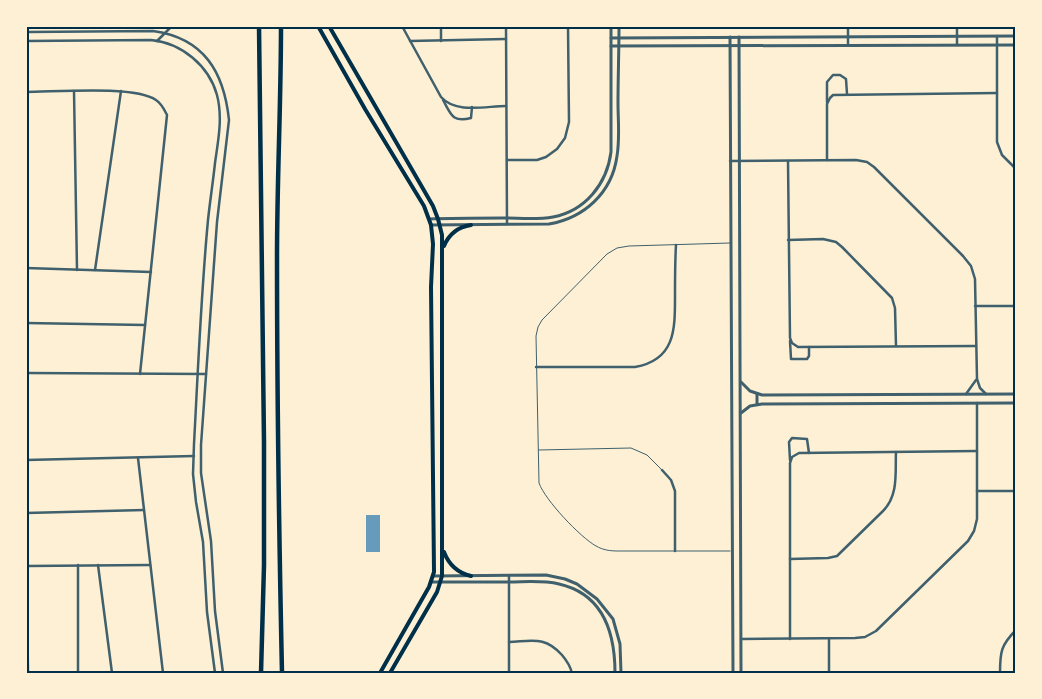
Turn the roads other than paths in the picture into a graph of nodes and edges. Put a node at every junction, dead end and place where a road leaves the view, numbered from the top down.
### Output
1 (34, 26) edge
2 (172, 26) edge
3 (259, 26) edge
4 (281, 26) edge
5 (318, 26) edge
6 (329, 26) edge
7 (402, 26) edge
8 (442, 26) edge
9 (506, 26) edge
10 (568, 26) edge
11 (611, 26) edge
12 (619, 26) edge
13 (848, 26) edge
14 (957, 26) edge
15 (26, 32) edge
16 (34, 32) junction
17 (166, 32) junction
18 (997, 36) junction
19 (1016, 36) edge
20 (730, 37) junction
21 (739, 37) junction
22 (848, 37) junction
23 (957, 37) junction
24 (611, 38) junction
25 (619, 38) junction
26 (506, 39) junction
27 (441, 40) junction
28 (26, 41) edge
29 (157, 41) junction
30 (410, 41) junction
31 (1016, 44) edge
32 (730, 45) junction
33 (739, 45) junction
34 (848, 45) junction
35 (957, 45) junction
36 (997, 45) junction
37 (611, 46) junction
38 (619, 46) junction
39 (74, 91) junction
40 (121, 91) junction
41 (26, 92) edge
42 (847, 94) junction
43 (997, 94) junction
44 (441, 97) junction
45 (375, 103) junction
46 (827, 104) junction
47 (506, 106) junction
48 (472, 107) junction
49 (365, 109) junction
50 (507, 160) junction
51 (788, 160) junction
52 (827, 160) junction
53 (730, 161) junction
54 (739, 161) junction
55 (1016, 169) edge
56 (438, 218) junction
57 (507, 218) junction
58 (430, 219) junction
59 (507, 224) junction
60 (431, 225) junction
61 (440, 225) junction
62 (471, 225) junction
63 (788, 240) junction
64 (731, 243) junction
65 (676, 244) junction
66 (443, 250) junction
67 (26, 268) edge
68 (77, 270) junction
69 (95, 270) junction
70 (151, 272) junction
71 (975, 306) junction
72 (1016, 306) edge
73 (740, 307) junction
74 (731, 308) junction
75 (26, 323) edge
76 (145, 324) junction
77 (790, 338) junction
78 (896, 346) junction
79 (976, 346) junction
80 (809, 347) junction
81 (536, 367) junction
82 (26, 373) edge
83 (140, 374) junction
84 (198, 374) junction
85 (206, 374) junction
86 (977, 379) junction
87 (740, 381) junction
88 (757, 394) junction
89 (965, 394) junction
90 (986, 394) junction
91 (1016, 394) edge
92 (1016, 403) edge
93 (757, 404) junction
94 (977, 404) junction
95 (740, 413) junction
96 (538, 450) junction
97 (977, 451) junction
98 (896, 452) junction
99 (808, 453) junction
100 (194, 456) junction
101 (138, 458) junction
102 (26, 460) edge
103 (790, 464) junction
104 (662, 470) joint
105 (732, 489) junction
106 (740, 489) junction
107 (977, 491) junction
108 (1016, 491) edge
109 (144, 510) junction
110 (26, 513) edge
111 (26, 525) edge
112 (443, 547) junction
113 (675, 551) junction
114 (732, 551) junction
115 (790, 559) junction
116 (78, 565) junction
117 (98, 565) junction
118 (150, 565) junction
119 (27, 566) edge
120 (433, 576) junction
121 (442, 576) junction
122 (471, 576) junction
123 (509, 576) junction
124 (432, 582) junction
125 (441, 582) junction
126 (509, 582) junction
127 (1016, 630) edge
128 (733, 635) junction
129 (790, 639) junction
130 (829, 639) junction
131 (741, 640) junction
132 (509, 642) junction
133 (733, 643) junction
134 (28, 673) edge
135 (78, 673) edge
136 (112, 673) edge
137 (163, 673) edge
138 (215, 673) edge
139 (223, 673) edge
140 (261, 673) edge
141 (282, 673) edge
142 (380, 673) edge
143 (390, 673) edge
144 (509, 673) edge
145 (572, 673) edge
146 (615, 673) edge
147 (622, 673) edge
148 (733, 673) edge
149 (741, 673) edge
150 (829, 673) edge
151 (1000, 673) edge

1 - 16 street
2 - 17 street
3 - 140 highway
4 - 141 highway
5 - 49 main road
6 - 45 main road
7 - 30 street
8 - 27 street
9 - 26 street
10 - 50 street
11 - 24 street
12 - 25 street
13 - 22 street
14 - 23 street
15 - 16 street
16 - 17 street
17 - 29 street
17 - 85 street
18 - 19 street
18 - 23 street
18 - 36 street
20 - 21 street
20 - 25 street
20 - 32 street
21 - 22 street
21 - 33 street
22 - 23 street
22 - 34 street
23 - 35 street
24 - 25 street
24 - 37 street
25 - 38 street
26 - 27 street
26 - 47 street
27 - 30 street
28 - 29 street
29 - 84 street
30 - 44 street
31 - 36 street
32 - 33 street
32 - 38 street
32 - 53 street
33 - 34 street
33 - 54 street
34 - 35 street
35 - 36 street
36 - 43 street
37 - 38 street
37 - 57 street
38 - 59 street
39 - 40 street
39 - 41 street
39 - 68 street
40 - 69 street
40 - 70 street
42 - 43 street
42 - 46 street
42 - 46 street
43 - 55 street
44 - 48 street
44 - 48 street
45 - 49 main road
45 - 56 main road
46 - 52 street
47 - 48 street
47 - 50 street
49 - 58 main road
50 - 57 street
51 - 52 street
51 - 54 street
51 - 63 street
52 - 71 street
53 - 54 street
53 - 64 street
54 - 73 street
56 - 57 street
56 - 58 street
56 - 61 main road
57 - 59 street
58 - 60 main road
59 - 62 street
60 - 61 street
60 - 120 main road
61 - 62 street
61 - 66 main road
62 - 66 main road
63 - 77 street
63 - 78 street
64 - 65 lane
64 - 74 street
65 - 81 lane
65 - 81 street
66 - 112 main road
67 - 68 street
68 - 69 street
69 - 70 street
70 - 76 street
71 - 72 street
71 - 79 street
73 - 74 street
73 - 87 street
74 - 105 street
75 - 76 street
76 - 83 street
77 - 80 street
77 - 80 street
78 - 79 street
78 - 80 street
79 - 86 street
81 - 96 lane
82 - 83 street
83 - 84 street
84 - 85 street
84 - 100 street
85 - 139 street
86 - 89 street
86 - 90 street
87 - 88 street
87 - 95 street
88 - 89 street
88 - 93 street
89 - 90 street
90 - 91 street
92 - 94 street
93 - 94 street
93 - 95 street
94 - 97 street
95 - 106 street
96 - 104 lane
96 - 113 lane
97 - 98 street
97 - 107 street
98 - 99 street
98 - 115 street
99 - 103 street
99 - 103 street
100 - 101 street
100 - 138 street
101 - 102 street
101 - 109 street
103 - 115 street
104 - 113 street
105 - 106 street
105 - 114 street
106 - 131 street
107 - 108 street
107 - 130 street
109 - 110 street
109 - 118 street
111 - 119 street
112 - 121 main road
112 - 122 main road
113 - 114 lane
114 - 128 street
115 - 129 street
116 - 117 street
116 - 119 street
116 - 135 street
117 - 118 street
117 - 136 street
118 - 137 street
119 - 134 street
120 - 121 street
120 - 124 main road
121 - 122 street
121 - 125 main road
122 - 123 street
123 - 126 street
123 - 147 street
124 - 125 street
124 - 142 main road
125 - 126 street
125 - 143 main road
126 - 132 street
126 - 146 street
127 - 151 street
128 - 131 street
128 - 133 street
129 - 130 street
129 - 131 street
130 - 150 street
131 - 133 street
131 - 149 street
132 - 144 street
132 - 145 street
133 - 148 street

